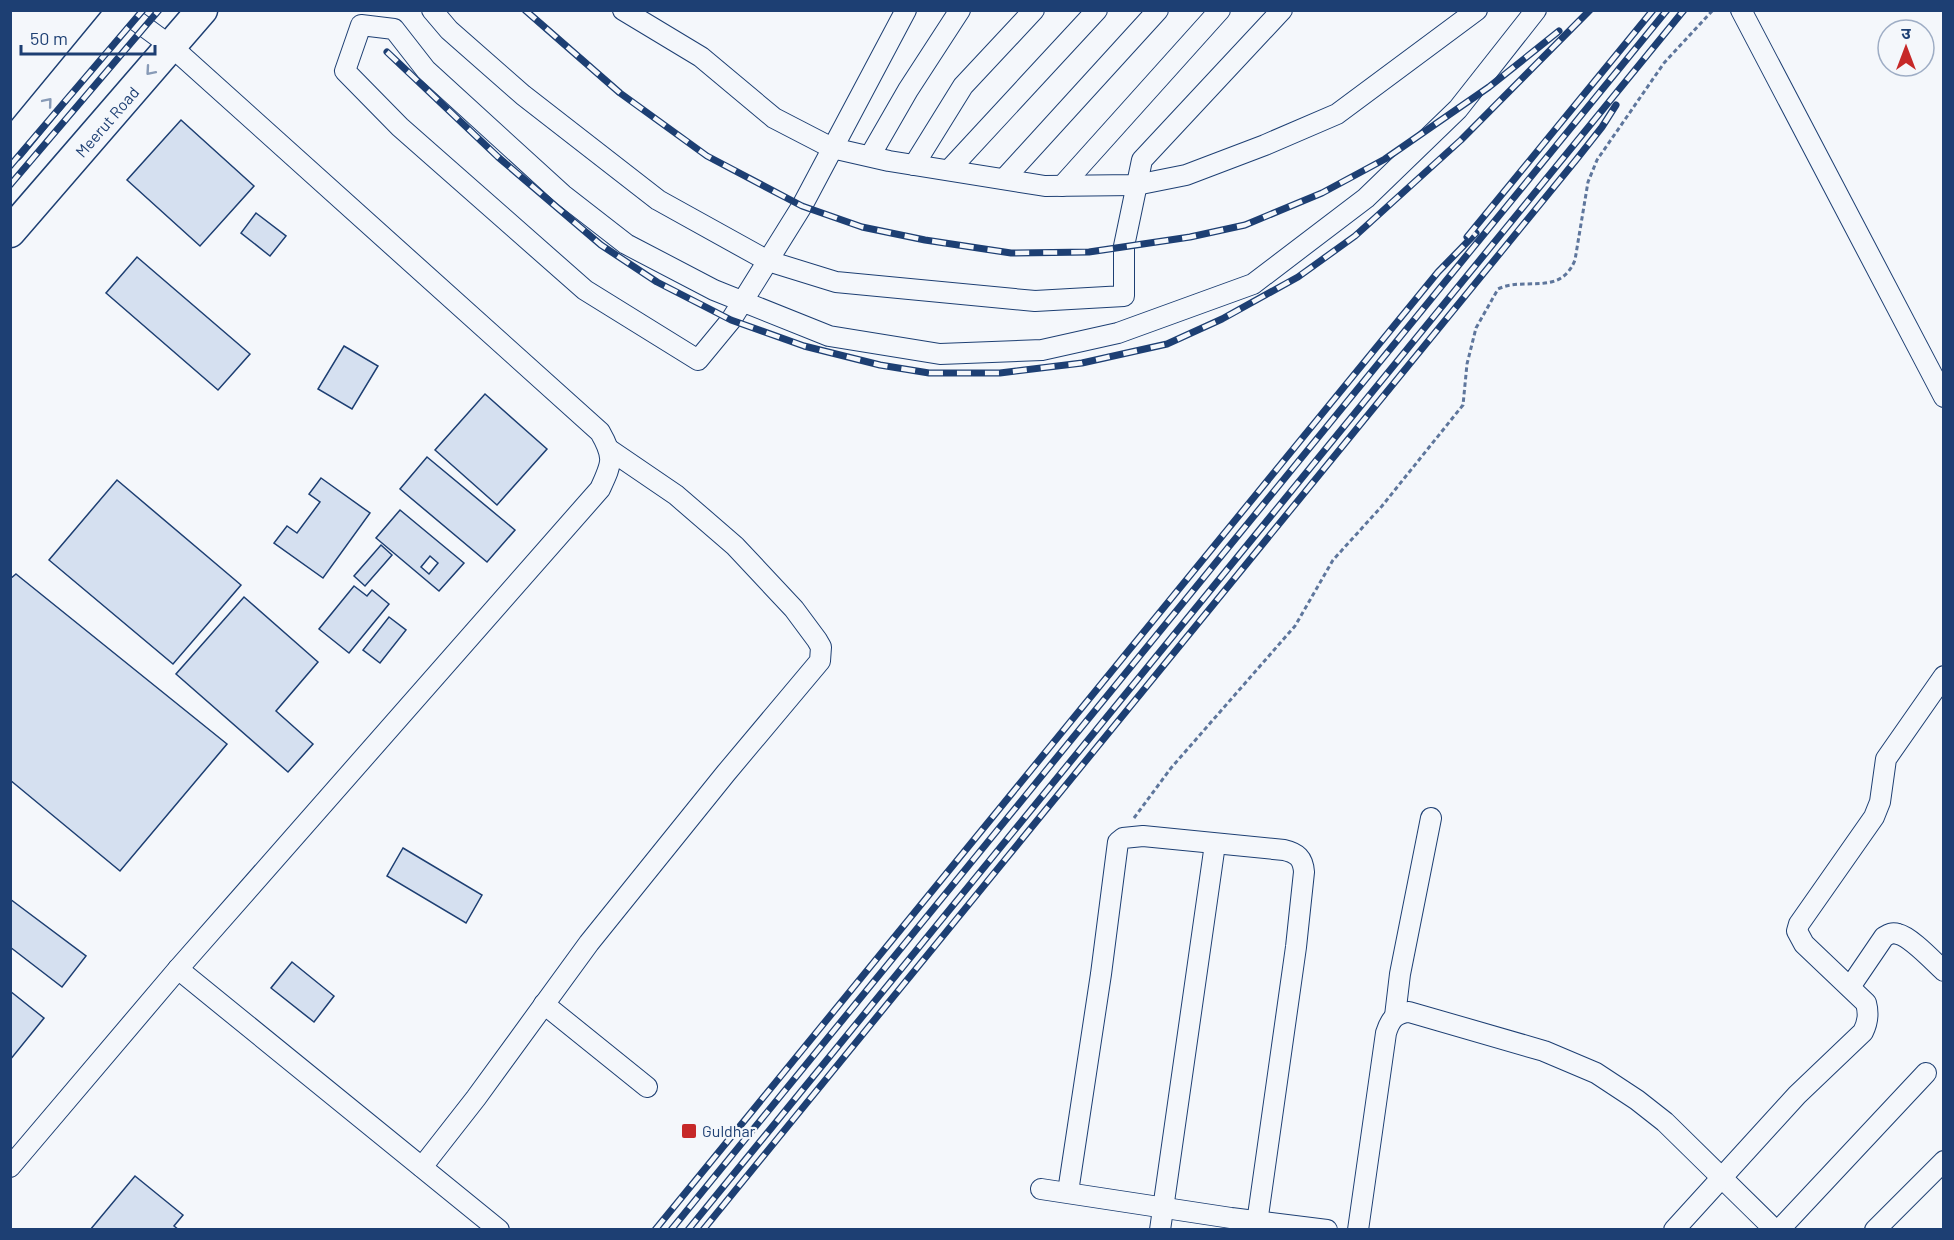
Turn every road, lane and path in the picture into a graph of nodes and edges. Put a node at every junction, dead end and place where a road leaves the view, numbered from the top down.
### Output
1 (202, 10) edge
2 (432, 10) edge
3 (623, 10) edge
4 (906, 10) edge
5 (960, 10) edge
6 (1034, 10) edge
7 (1097, 10) edge
8 (1158, 10) edge
9 (1220, 10) edge
10 (1282, 10) edge
11 (1477, 10) edge
12 (1536, 10) edge
13 (1713, 10) edge
14 (1741, 10) edge
15 (123, 11) edge
16 (172, 47) junction
17 (10, 147) edge
18 (832, 148) junction
19 (870, 156) junction
20 (914, 165) junction
21 (949, 170) junction
22 (1004, 179) junction
23 (1136, 185) junction
24 (1062, 186) junction
25 (10, 232) edge
26 (768, 261) junction
27 (742, 302) junction
28 (1944, 398) edge
29 (610, 450) junction
30 (1944, 676) edge
31 (1431, 818) dead end
32 (1126, 837) junction
33 (1215, 844) junction
34 (178, 969) junction
35 (1944, 971) edge
36 (1850, 987) junction
37 (544, 1004) junction
38 (1395, 1016) junction
39 (1926, 1073) dead end
40 (647, 1087) dead end
41 (1944, 1161) edge
42 (10, 1167) edge
43 (422, 1167) junction
44 (1720, 1178) junction
45 (1041, 1189) dead end
46 (1068, 1192) junction
47 (1162, 1208) junction
48 (1256, 1225) edge
49 (499, 1230) edge
50 (1160, 1230) edge
51 (1327, 1230) edge
52 (1358, 1230) edge
53 (1674, 1230) edge
54 (1777, 1230) edge
55 (1875, 1230) edge

1 - 16 highway, Meerut Road
2 - 26 street
3 - 18 street
4 - 18 street
5 - 19 street
6 - 20 street
7 - 21 street
8 - 22 street
9 - 24 street
10 - 23 street
11 - 23 street
12 - 27 street
13 - 32 path
14 - 28 street
15 - 16 street
17 -> 15 highway
16 -> 25 highway, Meerut Road
16 - 29 street
18 - 19 street
18 - 26 street
19 - 20 street
20 - 21 street
21 - 22 street
22 - 24 street
23 - 24 street
23 - 26 street
26 - 27 street
27 - 27 street
29 - 34 street
29 - 37 street
30 - 36 street
31 - 38 street
32 - 33 street
32 - 46 street
33 - 47 street
33 - 48 street
34 - 42 street
34 - 43 street
35 - 36 street
36 - 44 street
37 - 40 street
37 - 43 street
38 - 44 street
38 - 52 street
39 - 54 street
41 - 55 street
43 - 49 street
44 - 53 street
44 - 54 street
45 - 46 street
46 - 47 street
47 - 48 street
47 - 50 street
48 - 51 street

